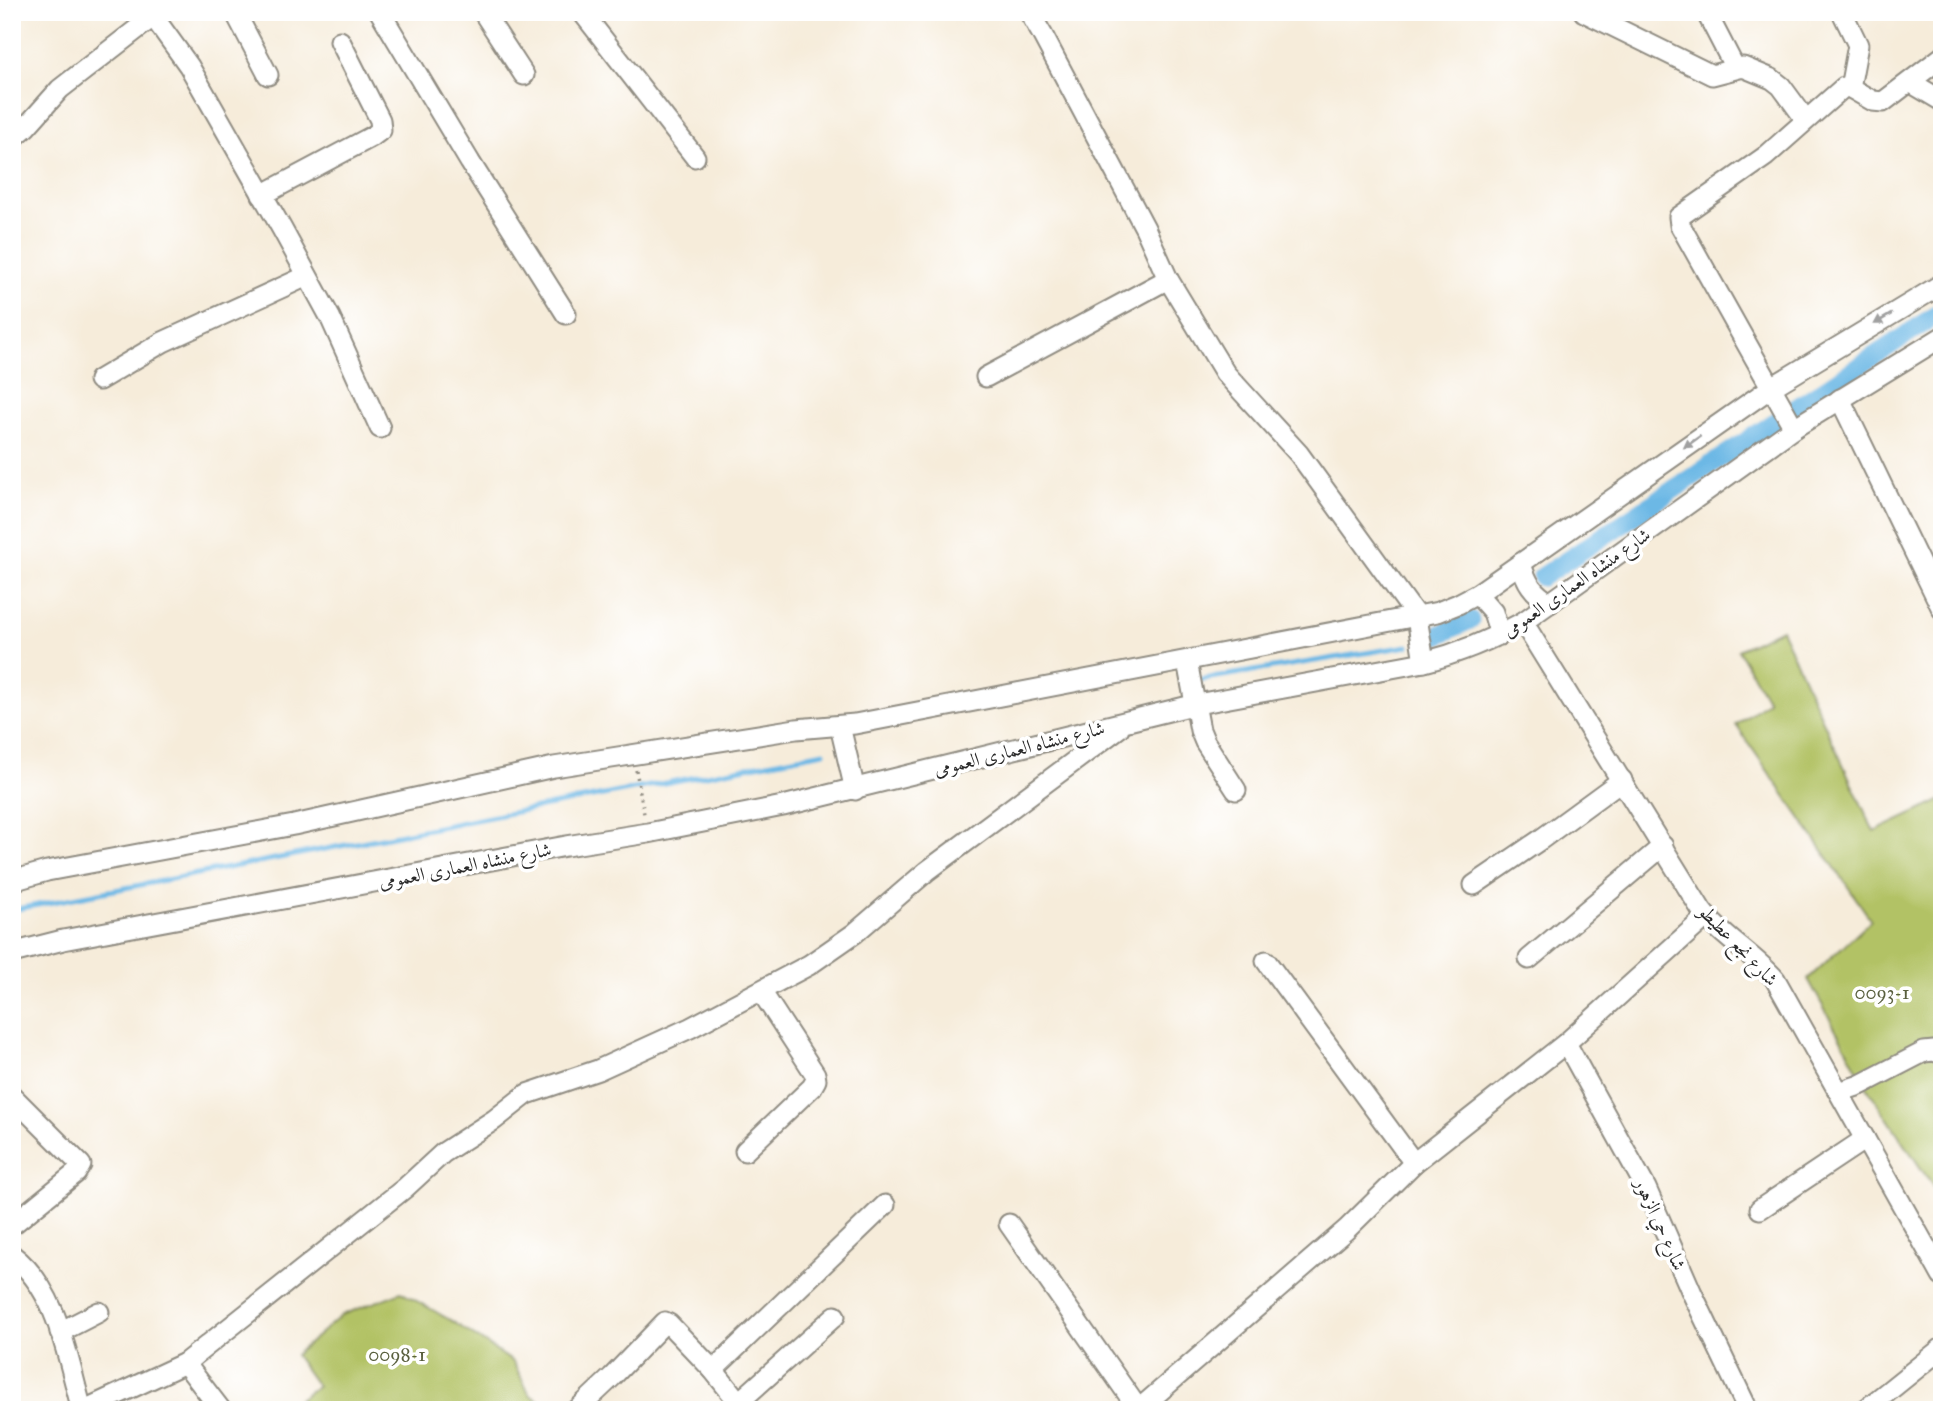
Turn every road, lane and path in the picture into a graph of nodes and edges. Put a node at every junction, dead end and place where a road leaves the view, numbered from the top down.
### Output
1 (235, 12) edge
2 (380, 12) edge
3 (483, 12) edge
4 (582, 12) edge
5 (1029, 12) edge
6 (1584, 12) edge
7 (1706, 12) edge
8 (1842, 12) edge
9 (156, 14) edge
10 (340, 41) dead end
11 (1942, 57) edge
12 (1735, 68) junction
13 (268, 75) dead end
14 (524, 75) dead end
15 (1910, 82) junction
16 (1850, 88) junction
17 (1942, 101) edge
18 (1805, 120) junction
19 (12, 139) edge
20 (695, 157) dead end
21 (262, 195) junction
22 (307, 276) junction
23 (1168, 279) junction
24 (1942, 284) edge
25 (566, 314) dead end
26 (1942, 337) edge
27 (986, 377) dead end
28 (99, 380) dead end
29 (1772, 387) junction
30 (1840, 399) junction
31 (380, 428) dead end
32 (1794, 428) junction
33 (1521, 563) junction
34 (1477, 594) junction
35 (1550, 603) junction
36 (1942, 609) edge
37 (1417, 617) junction
38 (1523, 622) junction
39 (1500, 635) junction
40 (1187, 661) junction
41 (1424, 662) junction
42 (1197, 704) junction
43 (1127, 721) junction
44 (840, 726) junction
45 (635, 767) dead end
46 (1622, 780) junction
47 (855, 790) junction
48 (1236, 790) dead end
49 (644, 812) dead end
50 (1663, 846) junction
51 (12, 881) edge
52 (1474, 885) dead end
53 (1706, 917) junction
54 (12, 953) edge
55 (1529, 959) dead end
56 (1266, 961) dead end
57 (761, 991) junction
58 (1566, 1043) junction
59 (1942, 1054) edge
60 (1839, 1092) junction
61 (12, 1096) edge
62 (1865, 1139) junction
63 (745, 1151) dead end
64 (1414, 1163) junction
65 (885, 1205) dead end
66 (1760, 1209) dead end
67 (1009, 1224) dead end
68 (12, 1225) edge
69 (12, 1255) edge
70 (1942, 1276) edge
71 (99, 1312) dead end
72 (835, 1316) dead end
73 (60, 1332) junction
74 (1942, 1348) edge
75 (185, 1363) junction
76 (713, 1370) junction
77 (742, 1406) edge
78 (83, 1410) edge
79 (221, 1410) edge
80 (577, 1410) edge
81 (1138, 1410) edge
82 (1748, 1410) edge
83 (1865, 1410) edge

1 - 13 street
2 - 25 street
3 - 14 street
4 - 20 street
5 - 23 street
6 - 12 street
7 - 12 street
8 - 16 street
9 - 19 street
9 - 21 street
10 - 21 street
11 - 15 street
12 - 18 street
15 - 16 street
15 - 17 street
16 - 18 street
18 - 29 street
21 - 22 street
22 - 28 street
22 - 31 street
23 - 27 street
23 - 37 street
24 -> 29 street
26 - 30 street, شارع منشاه العمارى العمومى
29 - 32 street
29 -> 33 street
30 - 32 street, شارع منشاه العمارى العمومى
30 - 36 street
32 - 35 street, شارع منشاه العمارى العمومى
33 - 34 street
33 - 35 street
34 - 37 street
34 - 39 street
35 - 38 street, شارع منشاه العمارى العمومى
37 - 40 street
37 - 41 street
38 - 39 street, شارع منشاه العمارى العمومى
38 - 46 street, شارع نجع عطيطو
39 - 41 street, شارع منشاه العمارى العمومى
40 - 42 street
40 - 44 street
41 - 42 street, شارع منشاه العمارى العمومى
42 - 43 street, شارع منشاه العمارى العمومى
42 - 48 street
43 - 47 street, شارع منشاه العمارى العمومى
43 - 57 street
44 - 47 street
44 - 51 street
45 - 49 path
46 - 50 street, شارع نجع عطيطو
46 - 52 street
47 - 54 street, شارع منشاه العمارى العمومى
50 - 53 street, شارع نجع عطيطو
50 - 55 street
53 - 58 street
53 - 60 street, شارع نجع عطيطو
56 - 64 street
57 - 63 street
57 - 75 street
58 - 64 street
58 - 82 street, شارع حي الزهور
59 - 60 street
60 - 62 street, شارع نجع عطيطو
61 - 68 street
62 - 66 street
62 - 70 street, شارع نجع عطيطو
64 - 81 street
65 - 76 street
67 - 81 street
69 - 73 street
71 - 73 street
72 - 77 street
73 - 78 street
74 - 83 street
75 - 78 street
75 - 79 street
76 - 77 street
76 - 80 street

